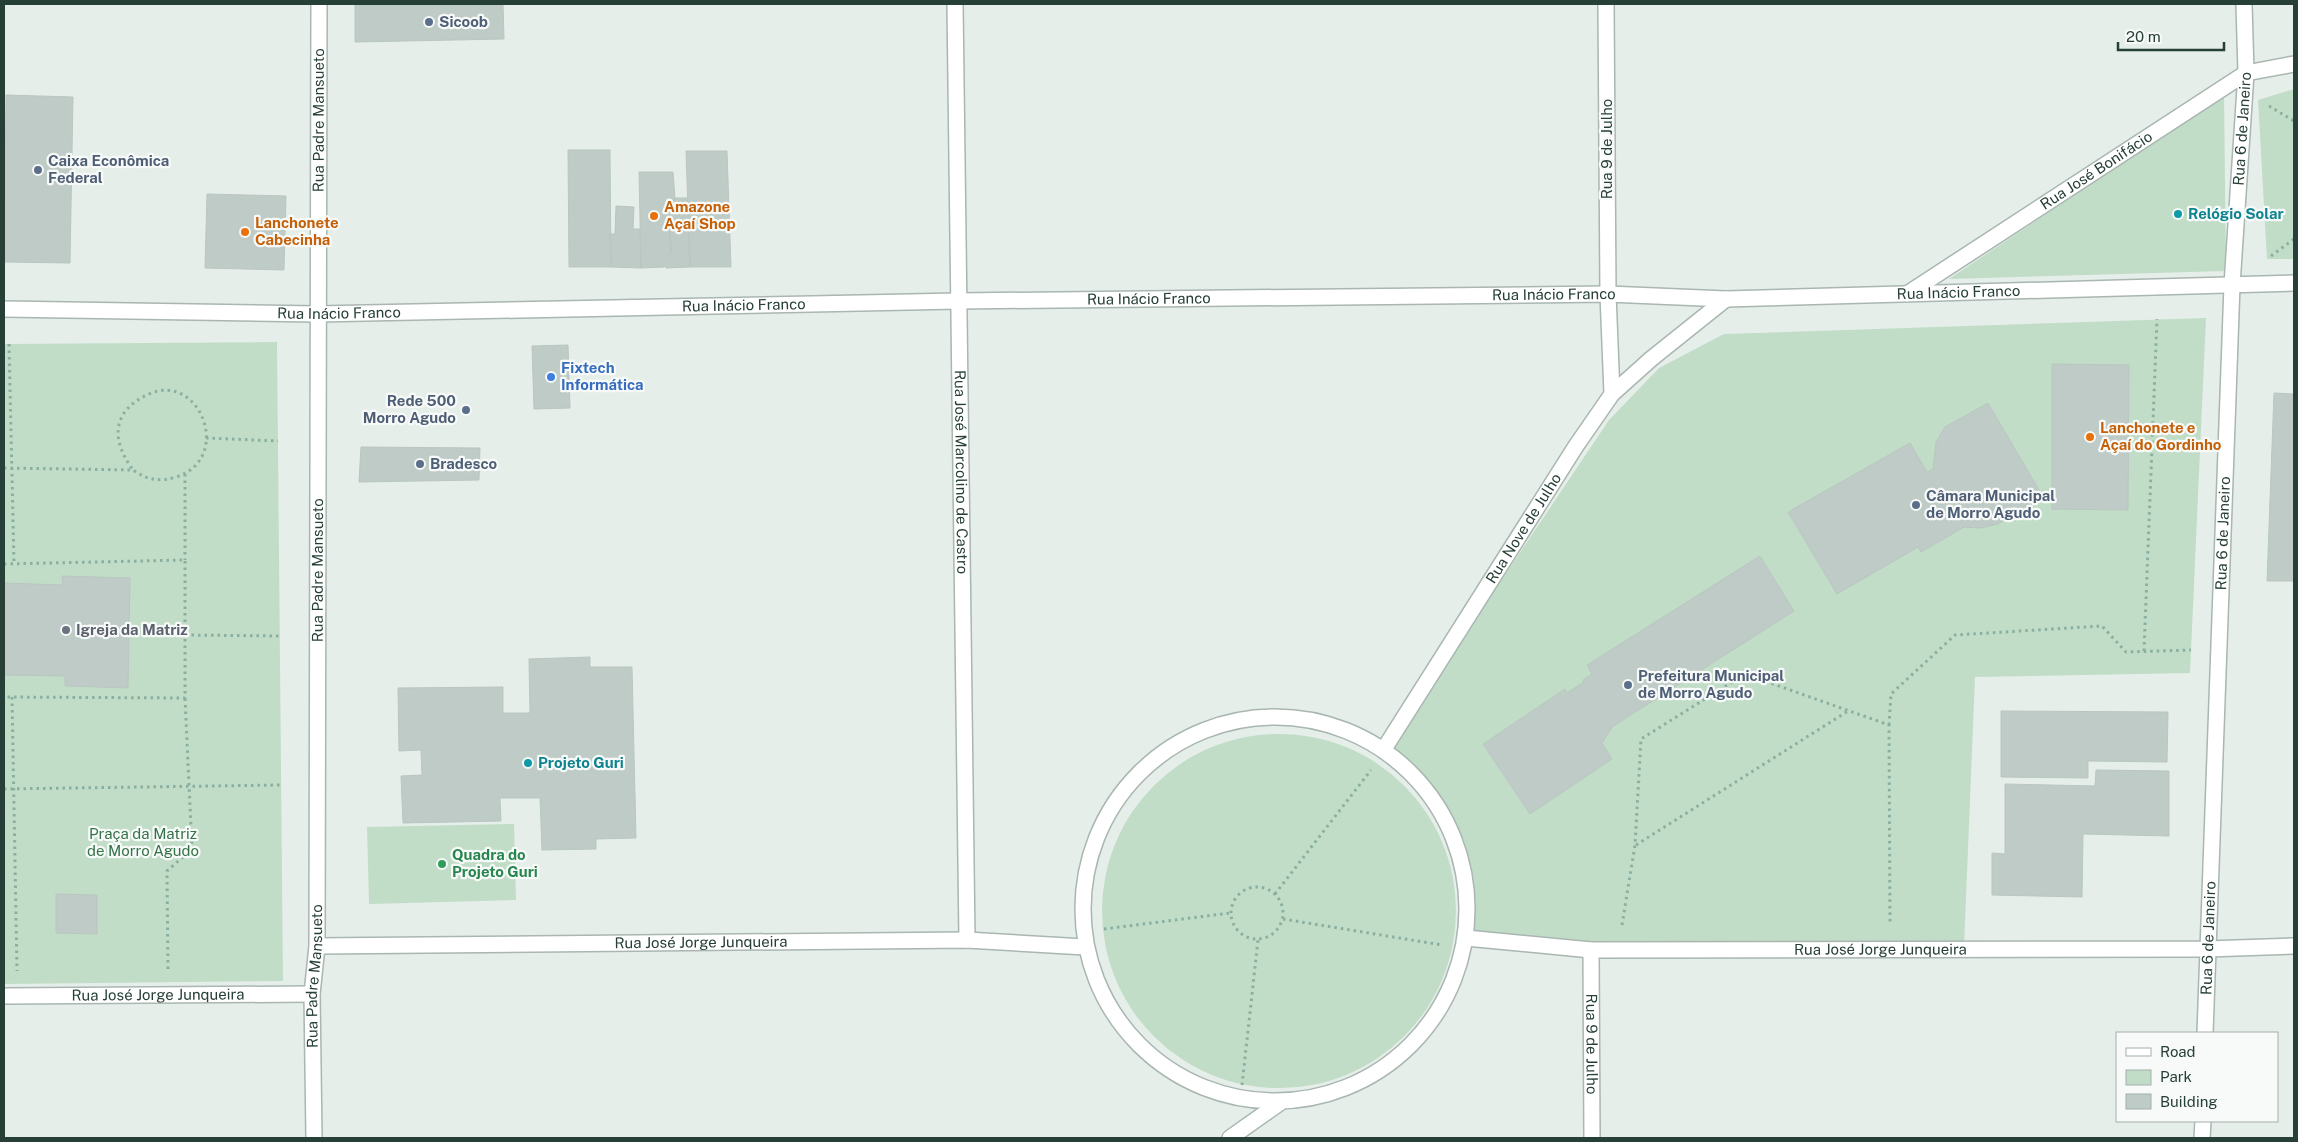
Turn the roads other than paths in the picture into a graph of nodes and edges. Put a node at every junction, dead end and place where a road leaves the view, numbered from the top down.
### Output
1 (319, 4) edge
2 (955, 4) edge
3 (1606, 4) edge
4 (2244, 4) edge
5 (2294, 64) edge
6 (2246, 73) junction
7 (2294, 283) edge
8 (2232, 285) junction
9 (1608, 294) junction
10 (1907, 294) junction
11 (1726, 299) junction
12 (958, 301) junction
13 (4, 309) edge
14 (317, 314) junction
15 (1612, 394) junction
16 (1384, 749) junction
17 (1466, 938) junction
18 (967, 940) junction
19 (317, 946) junction
20 (1086, 946) junction
21 (2294, 946) edge
22 (1591, 950) junction
23 (2207, 950) junction
24 (312, 994) junction
25 (4, 996) edge
26 (2205, 1032) edge
27 (1280, 1102) junction
28 (2203, 1122) edge
29 (314, 1138) edge
30 (1230, 1138) edge
31 (1592, 1138) edge
32 (2202, 1138) edge

1 - 14 street, Rua Padre Mansueto
2 - 12 street, Rua José Marcolino de Castro
3 - 9 street, Rua 9 de Julho
4 - 6 street, Rua 6 de Janeiro
5 - 6 street, Rua José Bonifácio
6 - 8 street, Rua 6 de Janeiro
6 - 10 street, Rua José Bonifácio
7 - 8 street, Rua Inácio Franco
8 - 10 street, Rua Inácio Franco
8 - 23 street, Rua 6 de Janeiro
9 - 11 street, Rua Inácio Franco
9 - 12 street, Rua Inácio Franco
9 - 15 street
10 - 11 street, Rua Inácio Franco
11 - 15 street, Rua Nove de Julho
12 - 14 street, Rua Inácio Franco
12 - 18 street, Rua José Marcolino de Castro
13 - 14 street, Rua Inácio Franco
14 - 19 street, Rua Padre Mansueto
15 - 16 street, Rua Nove de Julho
16 - 17 street
16 - 20 street
17 - 22 street, Rua José Jorge Junqueira
17 - 27 street
18 - 19 street, Rua José Jorge Junqueira
18 - 20 street, Rua José Jorge Junqueira
19 - 24 street, Rua Padre Mansueto
20 - 27 street
21 - 23 street, Rua José Jorge Junqueira
22 - 23 street, Rua José Jorge Junqueira
22 - 31 street, Rua 9 de Julho
23 - 26 street, Rua 6 de Janeiro
24 - 25 street, Rua José Jorge Junqueira
24 - 29 street, Rua Padre Mansueto
27 - 30 street
28 - 32 street

